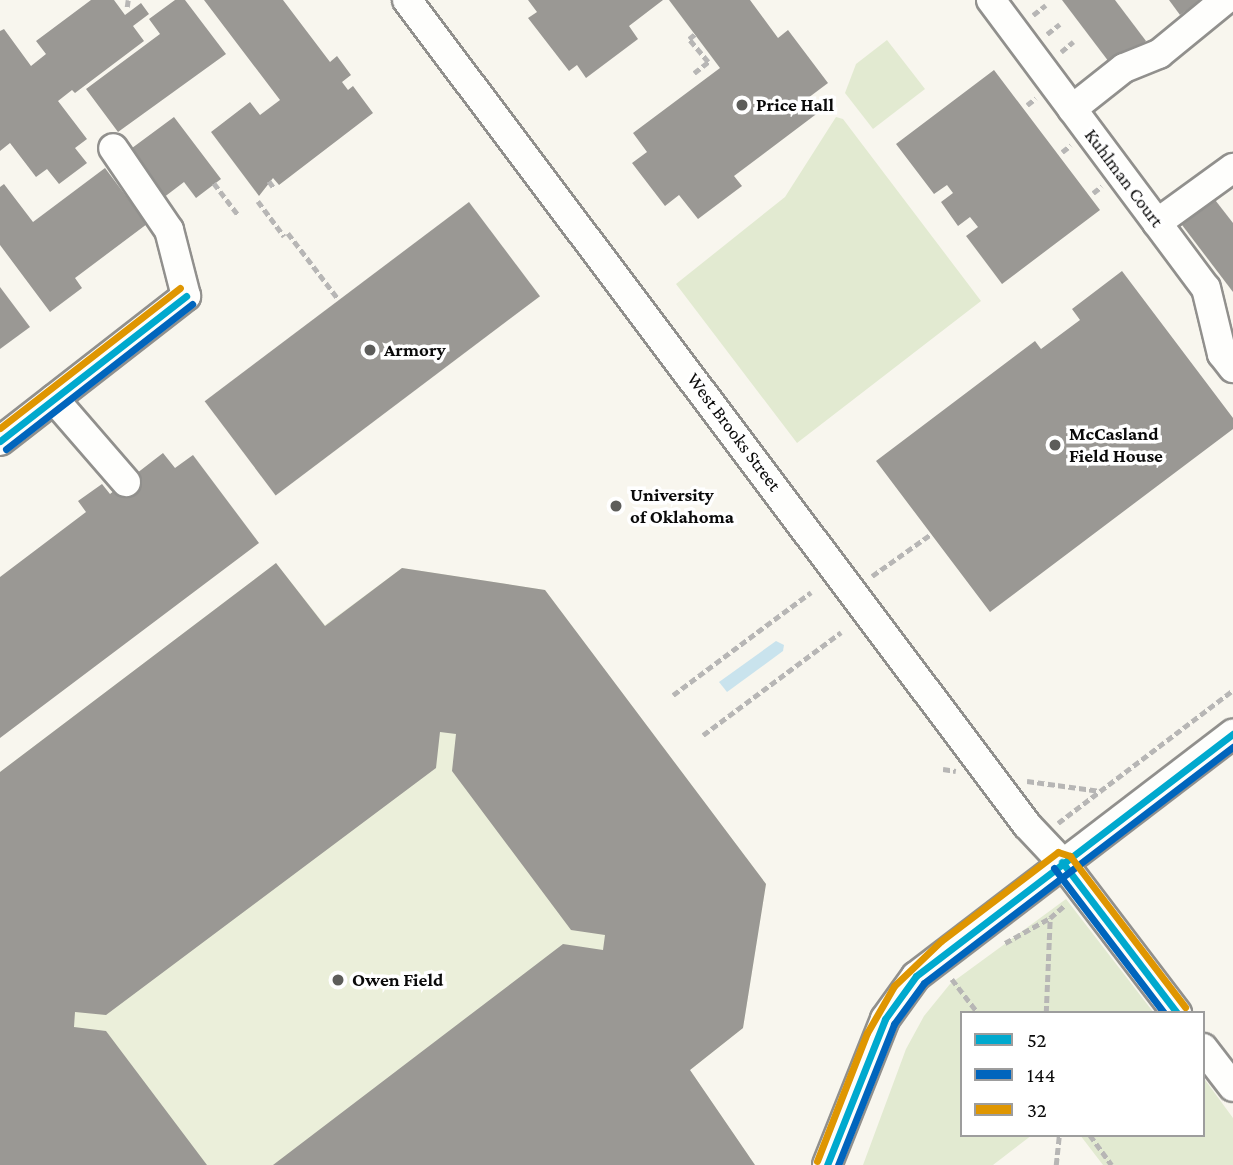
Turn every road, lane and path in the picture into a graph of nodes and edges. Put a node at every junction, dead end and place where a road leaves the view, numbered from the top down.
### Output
1 (128, 0) edge
2 (407, 0) edge
3 (991, 0) edge
4 (1225, 0) edge
5 (1046, 5) dead end
6 (127, 7) dead end
7 (1027, 19) dead end
8 (1060, 24) dead end
9 (695, 34) dead end
10 (1041, 38) dead end
11 (1073, 42) dead end
12 (1054, 57) dead end
13 (694, 73) dead end
14 (1072, 109) junction
15 (113, 148) dead end
16 (1233, 168) edge
17 (269, 181) dead end
18 (214, 183) dead end
19 (274, 188) dead end
20 (258, 201) dead end
21 (239, 216) dead end
22 (1157, 223) junction
23 (339, 300) dead end
24 (1233, 368) edge
25 (54, 399) junction
26 (0, 441) edge
27 (126, 482) dead end
28 (931, 534) dead end
29 (853, 591) junction
30 (811, 592) dead end
31 (841, 632) dead end
32 (1233, 690) edge
33 (673, 695) dead end
34 (1233, 734) edge
35 (703, 735) dead end
36 (1039, 837) junction
37 (1062, 862) junction
38 (1084, 890) junction
39 (1050, 918) junction
40 (994, 948) dead end
41 (948, 972) junction
42 (977, 1011) edge
43 (1046, 1011) edge
44 (1175, 1011) edge
45 (1205, 1051) edge
46 (1233, 1087) edge
47 (1059, 1137) edge
48 (1091, 1137) edge
49 (827, 1165) edge
50 (1056, 1165) edge
51 (1112, 1165) edge

1 - 6 path
2 - 29 street, West Brooks Street
3 - 14 street, Kuhlman Court
4 - 14 street
5 - 7 path
8 - 10 path
9 - 13 path
11 - 12 path
14 - 22 street, Kuhlman Court
15 - 25 street
16 - 22 street
17 - 19 path
18 - 21 path
20 - 23 path
22 - 24 street, Kuhlman Court
25 - 26 street
25 - 27 street
28 - 29 path
29 - 36 street, West Brooks Street
30 - 33 path
31 - 35 path
32 - 36 path
34 - 37 street
36 - 37 street, West Brooks Street
37 - 38 street, West Brooks Street
37 - 41 street
38 - 39 path
38 - 44 street, West Brooks Street
39 - 40 path
39 - 43 path
41 - 42 path
41 - 49 street
45 - 46 street
47 - 50 path
48 - 51 path

